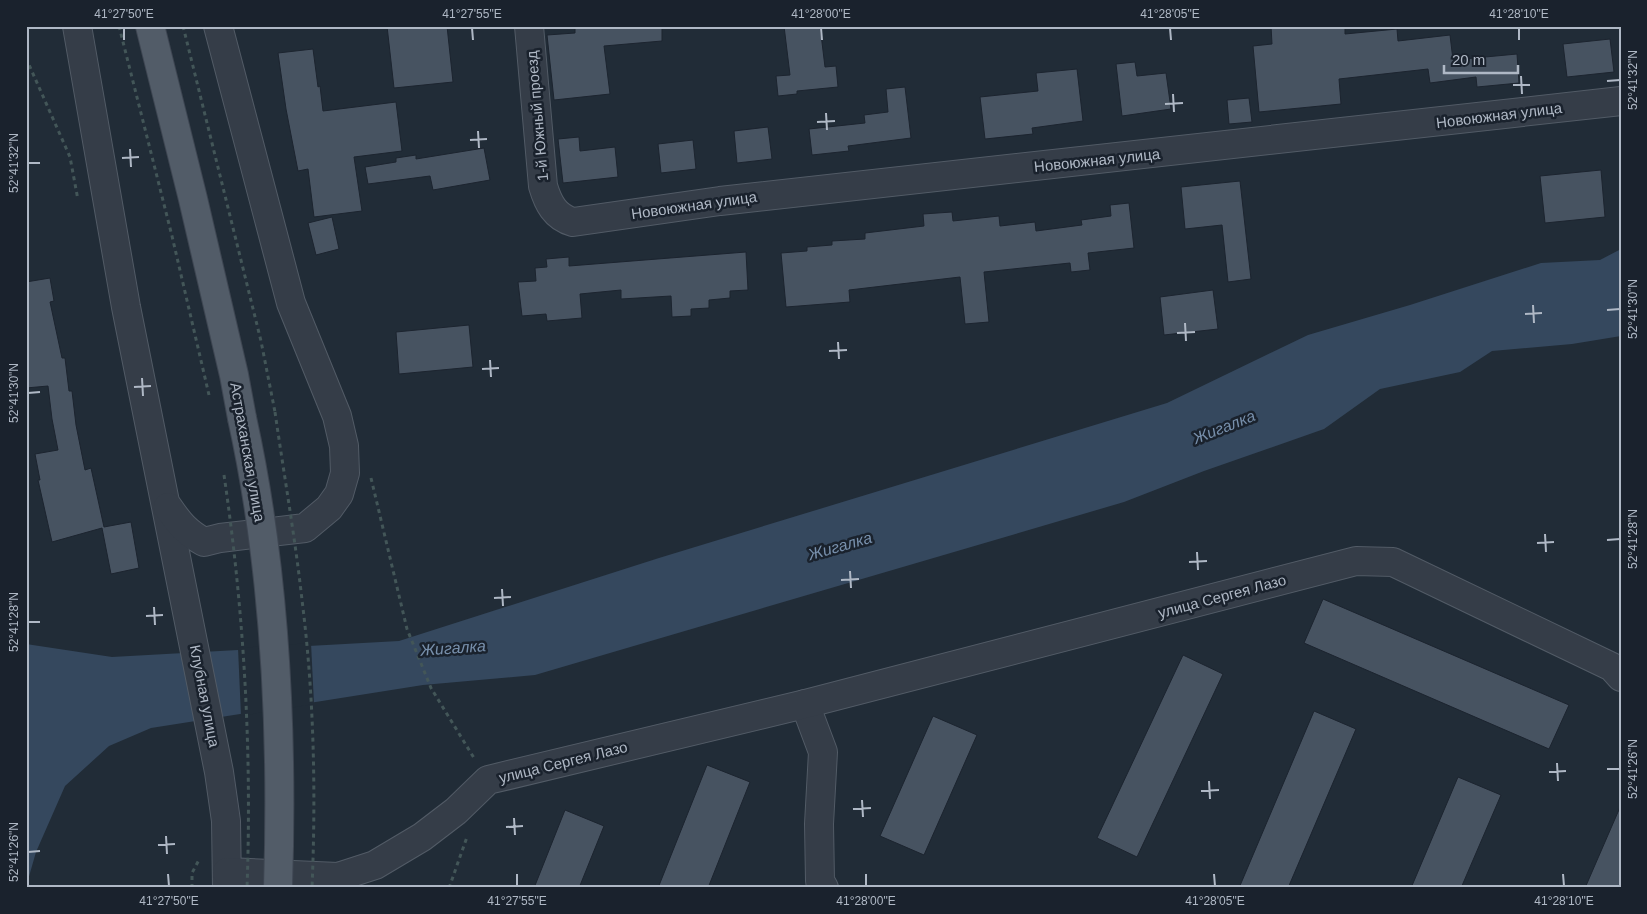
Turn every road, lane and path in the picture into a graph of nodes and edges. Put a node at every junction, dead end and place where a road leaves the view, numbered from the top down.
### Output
1 (77, 26) edge
2 (119, 26) edge
3 (150, 26) edge
4 (183, 26) edge
5 (218, 26) edge
6 (529, 26) edge
7 (1621, 101) edge
8 (573, 222) joint
9 (209, 395) dead end
10 (275, 412) dead end
11 (223, 468) dead end
12 (167, 506) junction
13 (204, 542) junction
14 (190, 620) junction
15 (407, 630) dead end
16 (1621, 677) edge
17 (432, 688) dead end
18 (805, 704) junction
19 (234, 882) edge
20 (278, 888) edge
21 (824, 888) edge

1 - 12 street, Клубная улица
2 - 9 path
3 - 20 main road, Астраханская улица, bridge
4 - 10 path
5 - 13 street
6 - 8 street, 1-й Южный проезд
7 - 8 street, Новоюжная улица
11 - 19 path, bridge
12 - 13 street
12 - 14 street, Клубная улица
13 - 14 street
14 - 19 street, Клубная улица
15 - 17 path
16 - 18 street, улица Сергея Лазо
18 - 19 street, улица Сергея Лазо
18 - 21 street

